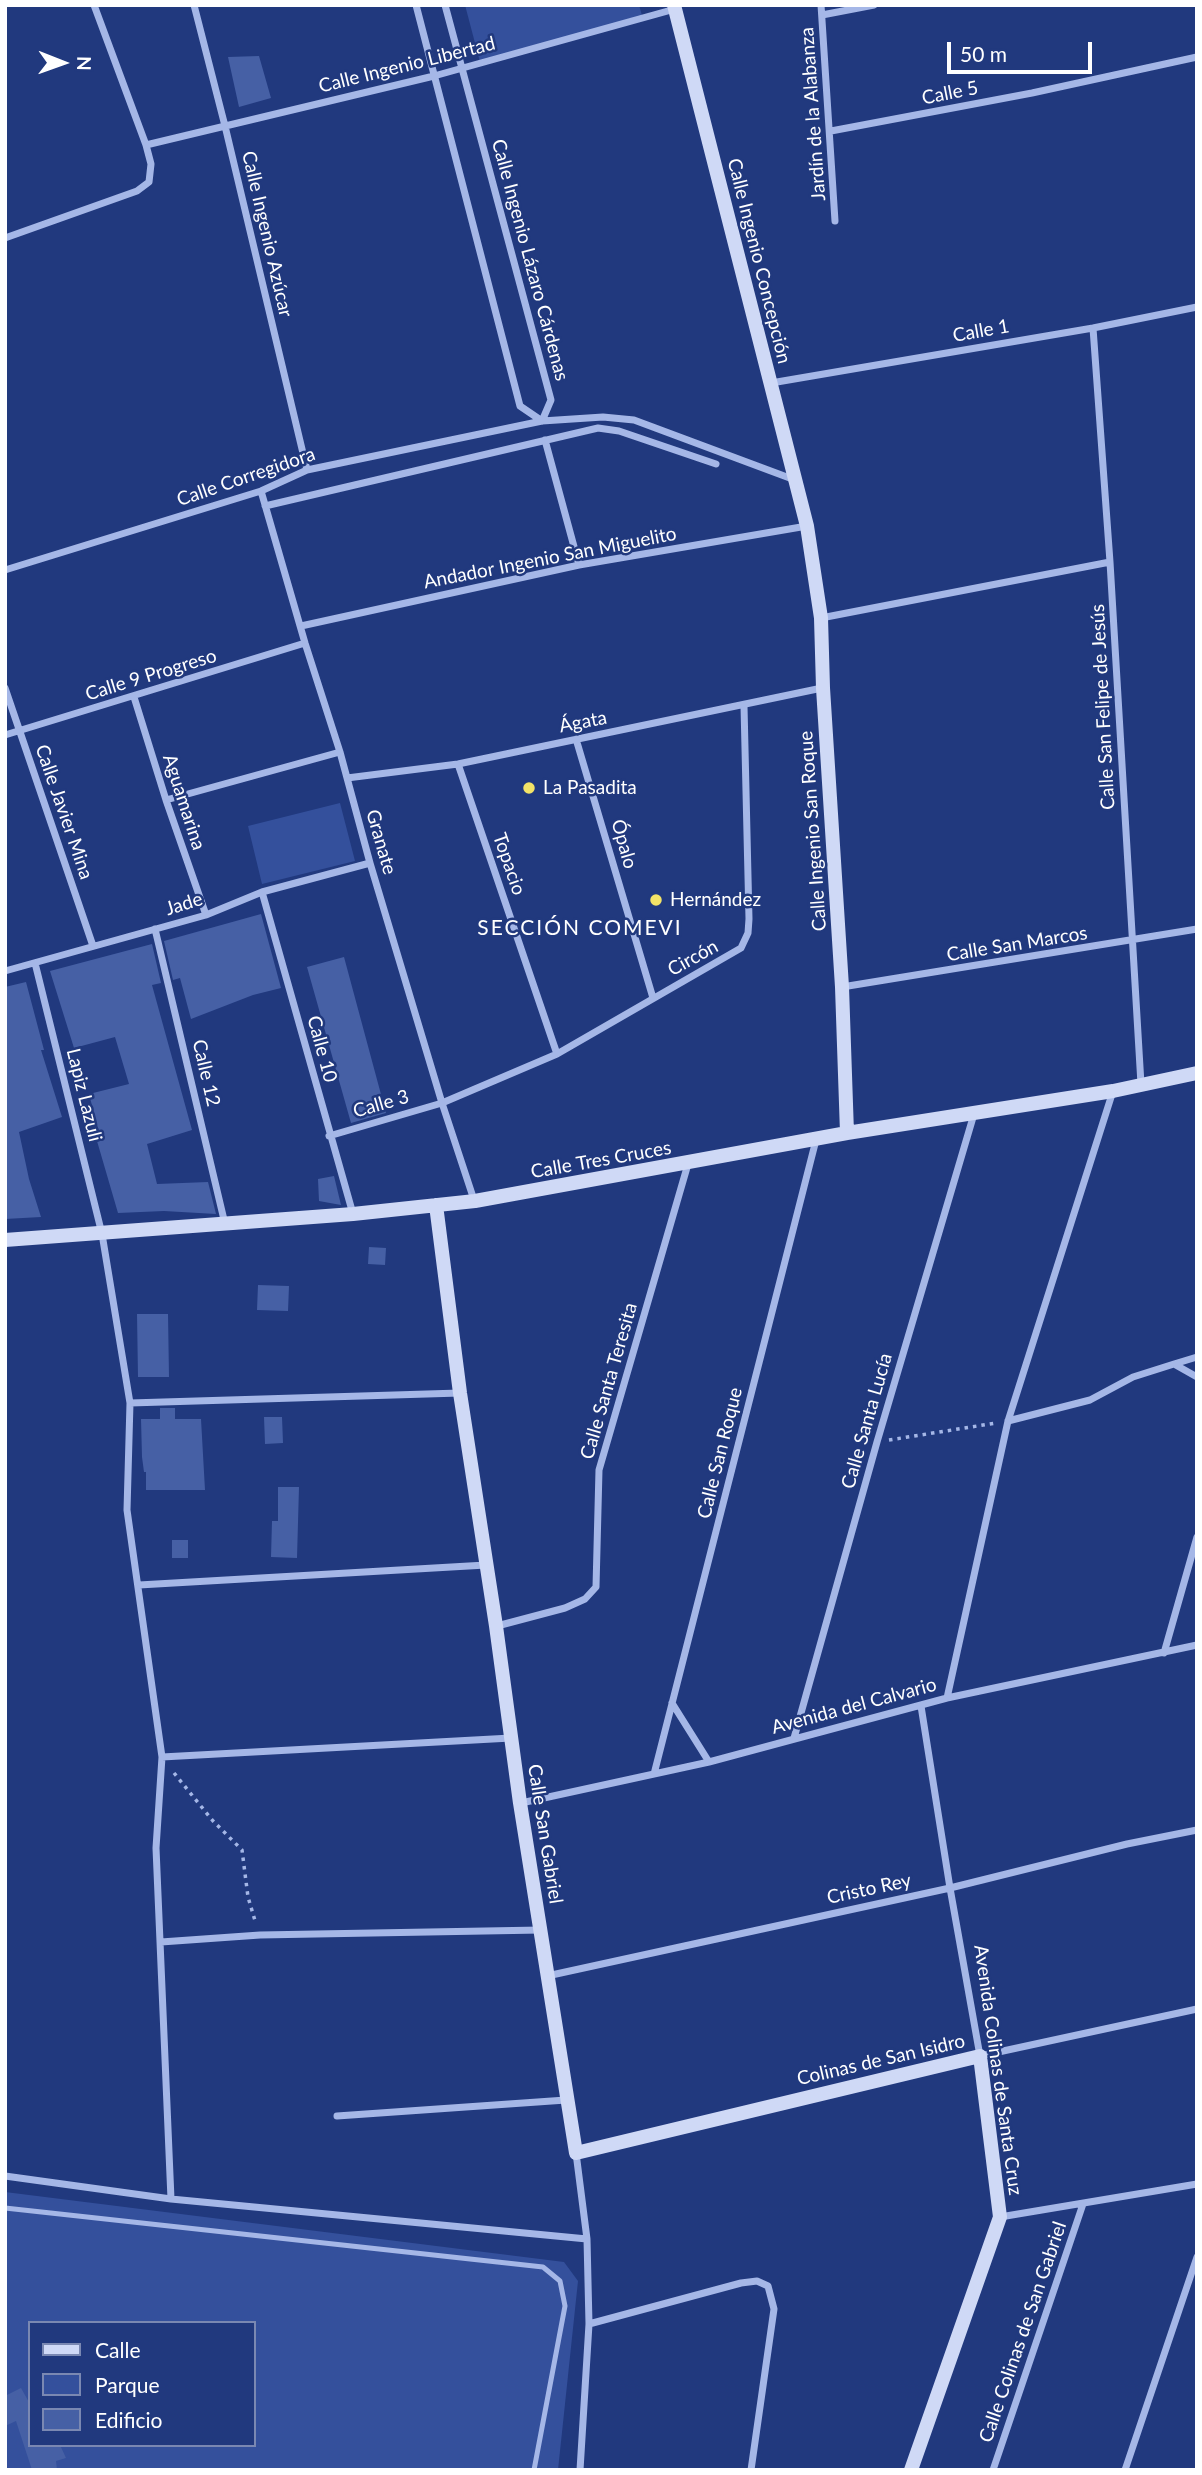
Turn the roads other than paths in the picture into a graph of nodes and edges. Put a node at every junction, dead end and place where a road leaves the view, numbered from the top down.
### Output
1 (94, 5) edge
2 (194, 5) edge
3 (416, 5) edge
4 (445, 5) edge
5 (821, 5) edge
6 (874, 5) edge
7 (675, 7) edge
8 (822, 15) junction
9 (1197, 57) edge
10 (462, 68) junction
11 (433, 76) junction
12 (225, 125) junction
13 (831, 131) junction
14 (146, 145) junction
15 (835, 221) dead end
16 (5, 238) edge
17 (1197, 307) edge
18 (1093, 328) junction
19 (771, 383) junction
20 (542, 421) junction
21 (545, 440) junction
22 (716, 464) dead end
23 (307, 470) junction
24 (795, 480) junction
25 (261, 491) junction
26 (265, 506) junction
27 (807, 526) junction
28 (1110, 562) junction
29 (579, 565) junction
30 (5, 570) edge
31 (821, 618) junction
32 (301, 626) junction
33 (305, 643) junction
34 (5, 688) edge
35 (823, 688) junction
36 (134, 697) junction
37 (744, 706) junction
38 (20, 730) junction
39 (5, 735) edge
40 (576, 739) junction
41 (340, 752) junction
42 (458, 764) junction
43 (347, 778) junction
44 (166, 800) junction
45 (370, 863) junction
46 (262, 892) junction
47 (206, 915) junction
48 (155, 929) junction
49 (1197, 929) edge
50 (1133, 941) junction
51 (93, 946) junction
52 (34, 963) junction
53 (5, 971) edge
54 (842, 987) junction
55 (653, 998) junction
56 (557, 1054) junction
57 (1197, 1073) edge
58 (1141, 1084) junction
59 (1113, 1091) junction
60 (442, 1103) junction
61 (974, 1114) junction
62 (847, 1133) junction
63 (329, 1136) junction
64 (817, 1139) junction
65 (688, 1164) junction
66 (475, 1201) junction
67 (436, 1206) junction
68 (353, 1214) junction
69 (226, 1225) junction
70 (102, 1234) junction
71 (5, 1240) edge
72 (1197, 1357) edge
73 (1174, 1364) junction
74 (1197, 1377) edge
75 (460, 1393) junction
76 (130, 1403) junction
77 (1008, 1420) junction
78 (1197, 1537) edge
79 (486, 1565) junction
80 (139, 1585) junction
81 (496, 1626) junction
82 (1197, 1645) edge
83 (1164, 1653) junction
84 (947, 1698) junction
85 (672, 1703) junction
86 (920, 1706) junction
87 (511, 1738) junction
88 (794, 1738) junction
89 (162, 1758) junction
90 (709, 1762) junction
91 (654, 1774) junction
92 (520, 1803) junction
93 (1197, 1830) edge
94 (950, 1888) junction
95 (541, 1930) junction
96 (161, 1942) junction
97 (547, 1976) junction
98 (1197, 2008) edge
99 (980, 2056) junction
100 (566, 2099) junction
101 (337, 2116) dead end
102 (576, 2153) junction
103 (5, 2176) edge
104 (1197, 2184) edge
105 (171, 2199) junction
106 (1083, 2204) junction
107 (5, 2208) edge
108 (1000, 2217) junction
109 (587, 2239) junction
110 (1197, 2257) edge
111 (589, 2324) junction
112 (534, 2470) edge
113 (580, 2470) edge
114 (751, 2470) edge
115 (911, 2470) edge
116 (993, 2470) edge
117 (1125, 2470) edge

1 - 14 street
2 - 12 street, Calle Ingenio Azúcar
3 - 11 street
4 - 10 street, Calle Ingenio Lázaro Cárdenas
5 - 8 street, Jardín de la Alabanza
6 - 8 street
7 - 10 street, Calle Ingenio Libertad
7 - 19 street, Calle Ingenio Concepción
8 - 13 street, Jardín de la Alabanza
9 - 13 street, Calle 5
10 - 11 street, Calle Ingenio Libertad
10 - 20 street, Calle Ingenio Lázaro Cárdenas
11 - 12 street, Calle Ingenio Libertad
11 - 20 street
12 - 14 street, Calle Ingenio Libertad
12 - 23 street, Calle Ingenio Azúcar
13 - 15 street, Jardín de la Alabanza
14 - 16 street
17 - 18 street, Calle 1
18 - 19 street, Calle 1
18 - 28 street, Calle San Felipe de Jesús
19 - 24 street, Calle Ingenio Concepción
20 - 23 street, Calle Corregidora
20 - 24 street, Calle Corregidora
21 - 22 street
21 - 26 street
21 - 29 street
23 - 25 street, Calle Corregidora
24 - 27 street, Calle Ingenio Concepción
25 - 26 street, Granate
25 - 30 street, Calle Corregidora
26 - 32 street, Granate
27 - 29 street, Andador Ingenio San Miguelito
27 - 31 street, Calle Ingenio San Roque
28 - 31 street
28 - 50 street, Calle San Felipe de Jesús
29 - 32 street, Andador Ingenio San Miguelito
31 - 35 street, Calle Ingenio San Roque
32 - 33 street, Granate
33 - 36 street, Calle 9 Progreso
33 - 41 street, Granate
34 - 38 street, Calle Javier Mina
35 - 37 street, Ágata
35 - 54 street, Calle Ingenio San Roque
36 - 38 street, Calle 9 Progreso
36 - 44 street, Aguamarina
37 - 40 street, Ágata
37 - 55 street, Circón
38 - 39 street, Calle 9 Progreso
38 - 51 street, Calle Javier Mina
40 - 42 street, Ágata
40 - 55 street, Ópalo
41 - 43 street, Granate
41 - 44 street
42 - 43 street, Ágata
42 - 56 street, Topacio
43 - 45 street, Granate
44 - 47 street, Aguamarina
45 - 46 street, Jade
45 - 60 street, Granate
46 - 47 street, Jade
46 - 63 street, Calle 10
47 - 48 street, Jade
48 - 51 street, Jade
48 - 69 street, Calle 12
49 - 50 street, Calle San Marcos
50 - 54 street, Calle San Marcos
50 - 58 street, Calle San Felipe de Jesús
51 - 52 street, Jade
52 - 53 street, Jade
52 - 70 street, Lapiz Lazuli
54 - 62 street, Calle Ingenio San Roque
55 - 56 street, Circón
56 - 60 street, Circón
57 - 58 street, Calle Tres Cruces
58 - 59 street, Calle Tres Cruces
59 - 61 street, Calle Tres Cruces
59 - 77 street
60 - 63 street, Calle 3
60 - 66 street, Granate
61 - 62 street, Calle Tres Cruces
61 - 88 street, Calle Santa Lucía
62 - 64 street, Calle Tres Cruces
63 - 68 street, Calle 10
64 - 65 street, Calle Tres Cruces
64 - 85 street, Calle San Roque
65 - 66 street, Calle Tres Cruces
65 - 81 street, Calle Santa Teresita
66 - 67 street, Calle Tres Cruces
67 - 68 street, Calle Tres Cruces
67 - 75 street, Calle San Gabriel
68 - 69 street, Calle Tres Cruces
69 - 70 street, Calle Tres Cruces
70 - 71 street, Calle Tres Cruces
70 - 76 street, Lapiz Lazuli
72 - 73 street
73 - 74 street
73 - 77 street
75 - 76 street
75 - 79 street, Calle San Gabriel
76 - 80 street, Lapiz Lazuli
77 - 84 street
78 - 83 street
79 - 80 street
79 - 81 street, Calle San Gabriel
80 - 89 street, Lapiz Lazuli
81 - 87 street, Calle San Gabriel
82 - 83 street, Avenida del Calvario
83 - 84 street, Avenida del Calvario
84 - 86 street, Avenida del Calvario
85 - 90 street
85 - 91 street, Calle San Roque
86 - 88 street, Avenida del Calvario
86 - 94 street, Avenida Colinas de Santa Cruz
87 - 89 street
87 - 92 street, Calle San Gabriel
88 - 90 street, Avenida del Calvario
89 - 96 street, Lapiz Lazuli
90 - 91 street, Avenida del Calvario
91 - 92 street, Avenida del Calvario
92 - 95 street, Calle San Gabriel
93 - 94 street, Cristo Rey
94 - 97 street, Cristo Rey
94 - 99 street, Avenida Colinas de Santa Cruz
95 - 96 street
95 - 97 street, Calle San Gabriel
96 - 105 street, Lapiz Lazuli
97 - 100 street, Calle San Gabriel
98 - 99 street, Colinas de San Isidro
99 - 102 street, Colinas de San Isidro
99 - 108 street, Avenida Colinas de Santa Cruz
100 - 101 street
100 - 102 street, Calle San Gabriel
102 - 109 street, Calle San Gabriel
103 - 105 street
104 - 106 street
105 - 109 street
106 - 108 street
106 - 116 street, Calle Colinas de San Gabriel
107 - 112 lane
108 - 115 street, Avenida Colinas de Santa Cruz
109 - 111 street, Calle San Gabriel
110 - 117 street
111 - 113 street, Calle San Gabriel
111 - 114 street

